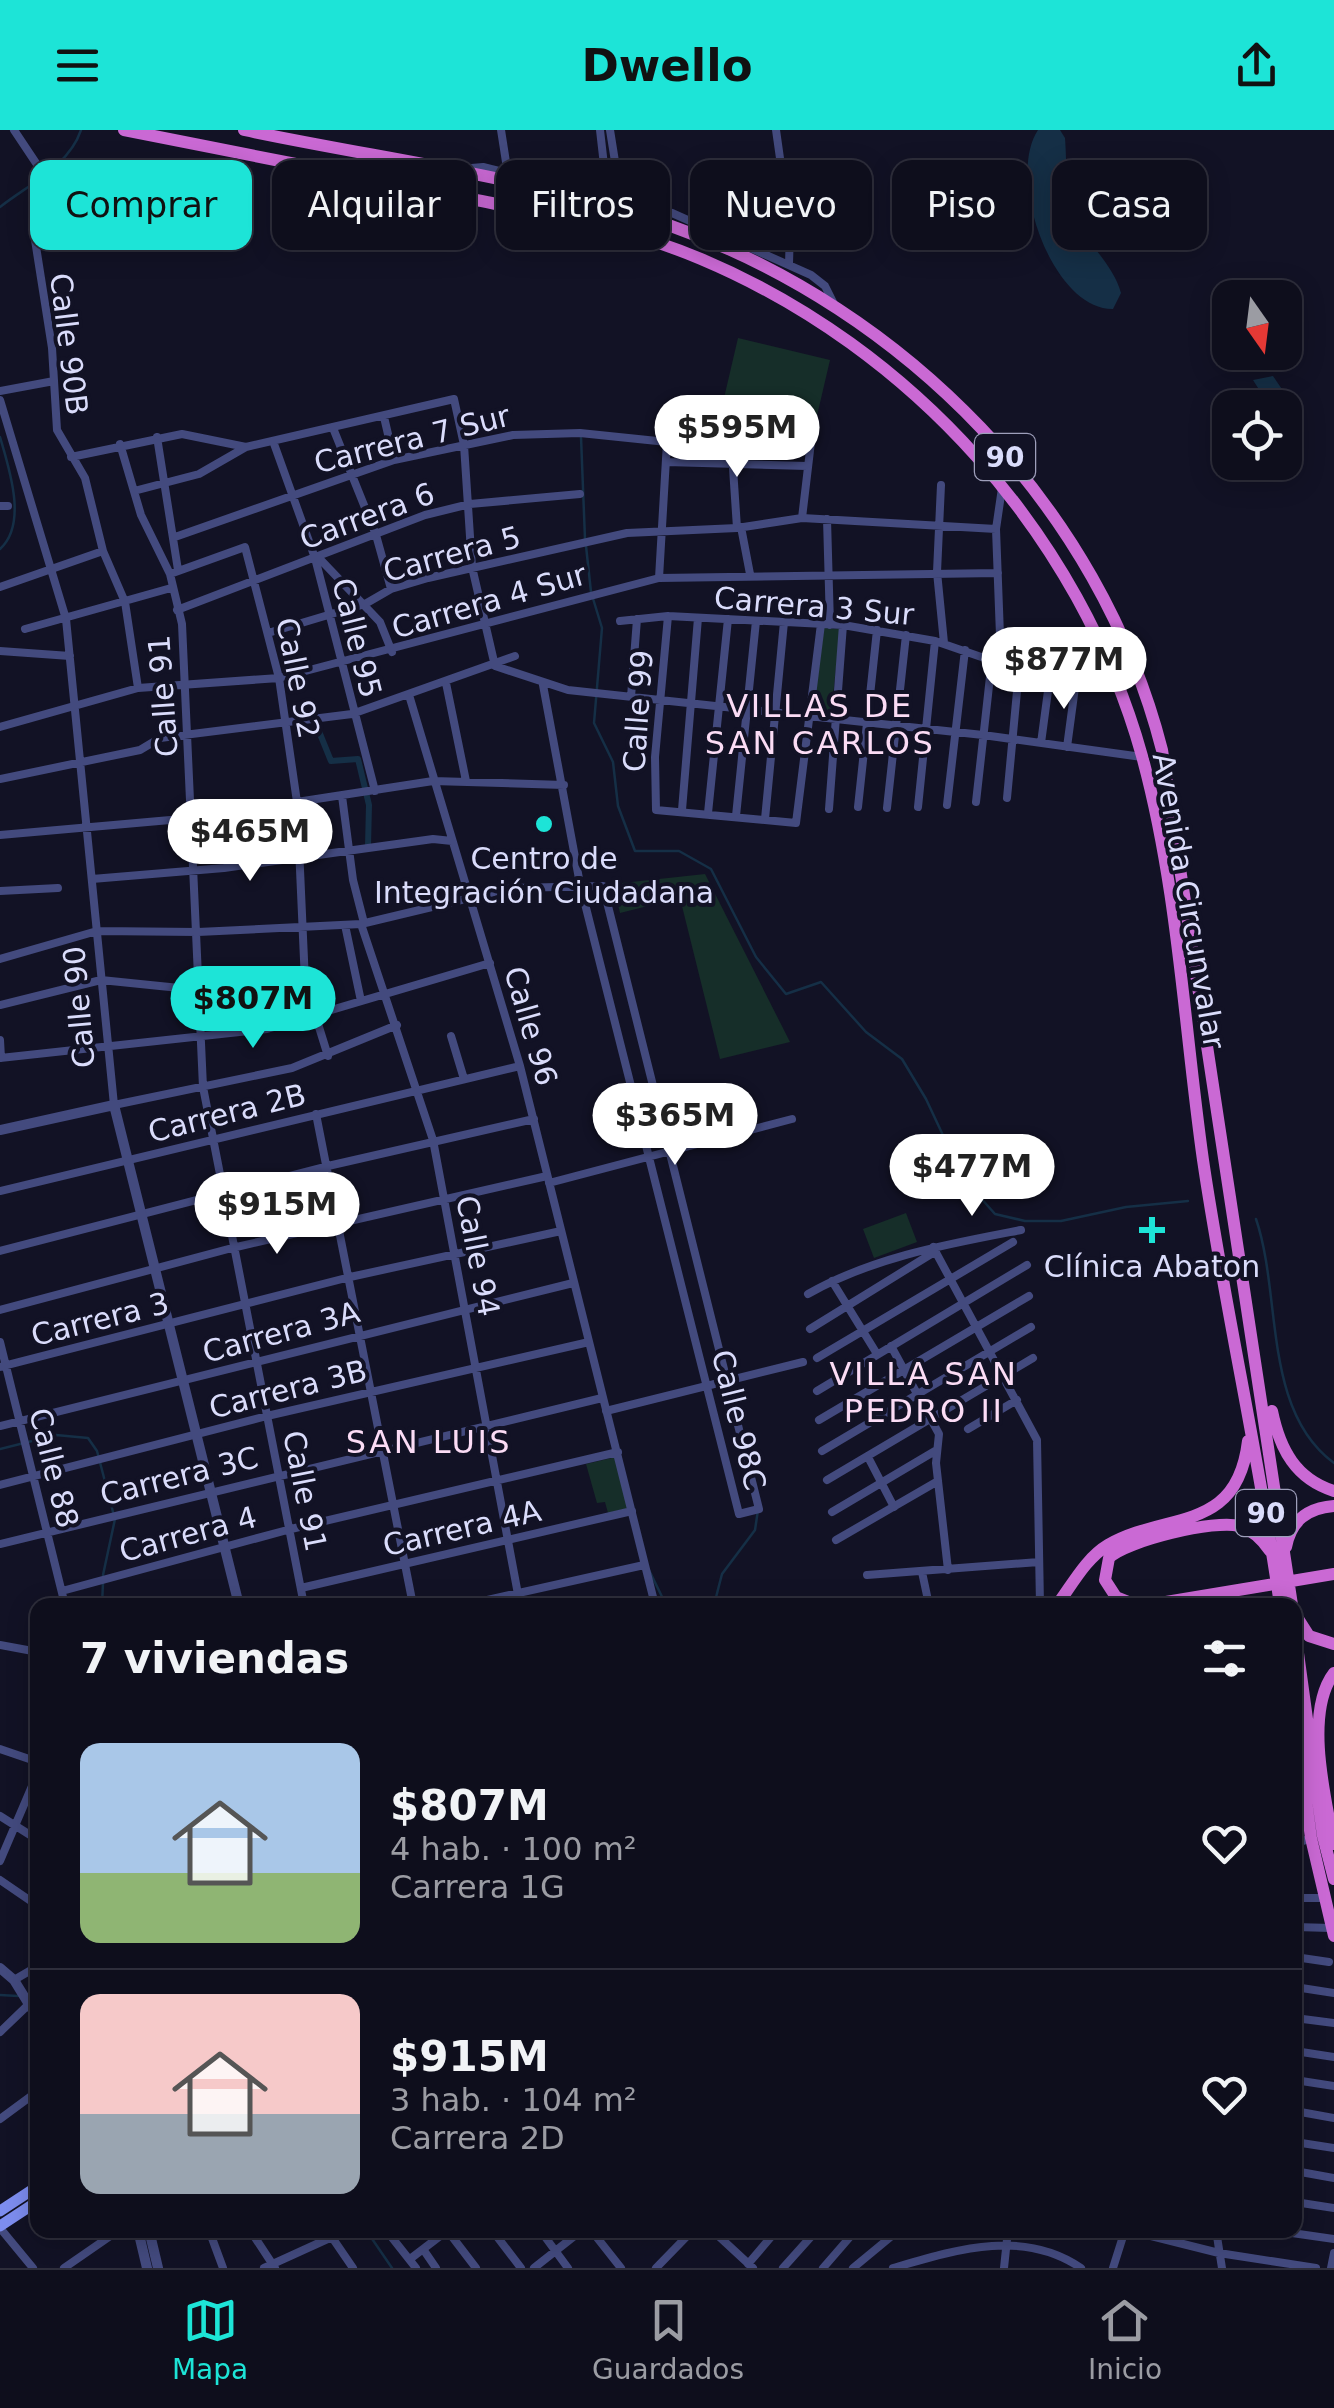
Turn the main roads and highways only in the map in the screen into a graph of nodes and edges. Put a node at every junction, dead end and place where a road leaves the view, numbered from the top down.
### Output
1 (124, 130) edge
2 (244, 130) edge
3 (496, 176) edge
4 (670, 225) edge
5 (868, 328) junction
6 (856, 344) junction
7 (1236, 1249) junction
8 (1250, 1423) junction
9 (1334, 1492) edge
10 (1334, 1506) edge
11 (1279, 1559) junction
12 (1334, 1578) edge
13 (1212, 1597) junction
14 (1064, 1598) edge
15 (1121, 1598) edge
16 (1204, 1598) edge
17 (1209, 1598) edge
18 (1286, 1598) edge
19 (1302, 1626) edge
20 (1334, 1644) edge
21 (1334, 1673) edge
22 (1302, 1736) edge
23 (1302, 1741) edge
24 (1302, 1751) edge
25 (1322, 1760) junction
26 (1316, 1792) junction
27 (1334, 1844) edge
28 (1334, 1879) edge
29 (1333, 1932) edge
30 (30, 2191) edge
31 (30, 2207) edge
32 (0, 2211) edge
33 (0, 2227) edge

1 - 6 highway, Avenida Circunvalar / 90
2 - 3 highway, Avenida Circunvalar / 90
4 - 5 highway, Avenida Circunvalar / 90
5 - 6 highway
5 - 7 highway, Avenida Circunvalar / 90
6 - 8 highway, Avenida Circunvalar / 90
7 - 9 highway
7 - 11 highway, Avenida Circunvalar / 90
8 - 11 highway, Avenida Circunvalar / 90
8 - 14 highway
10 - 11 highway
11 - 15 highway
11 - 18 highway, Avenida Circunvalar / 90
12 - 13 highway, 90
13 - 16 highway, 90
13 - 17 highway, 90
19 - 20 highway
21 - 25 highway
22 - 25 highway
23 - 26 highway
24 - 29 highway
25 - 26 highway
25 - 27 highway
26 - 28 highway
30 - 32 main road
31 - 33 main road

